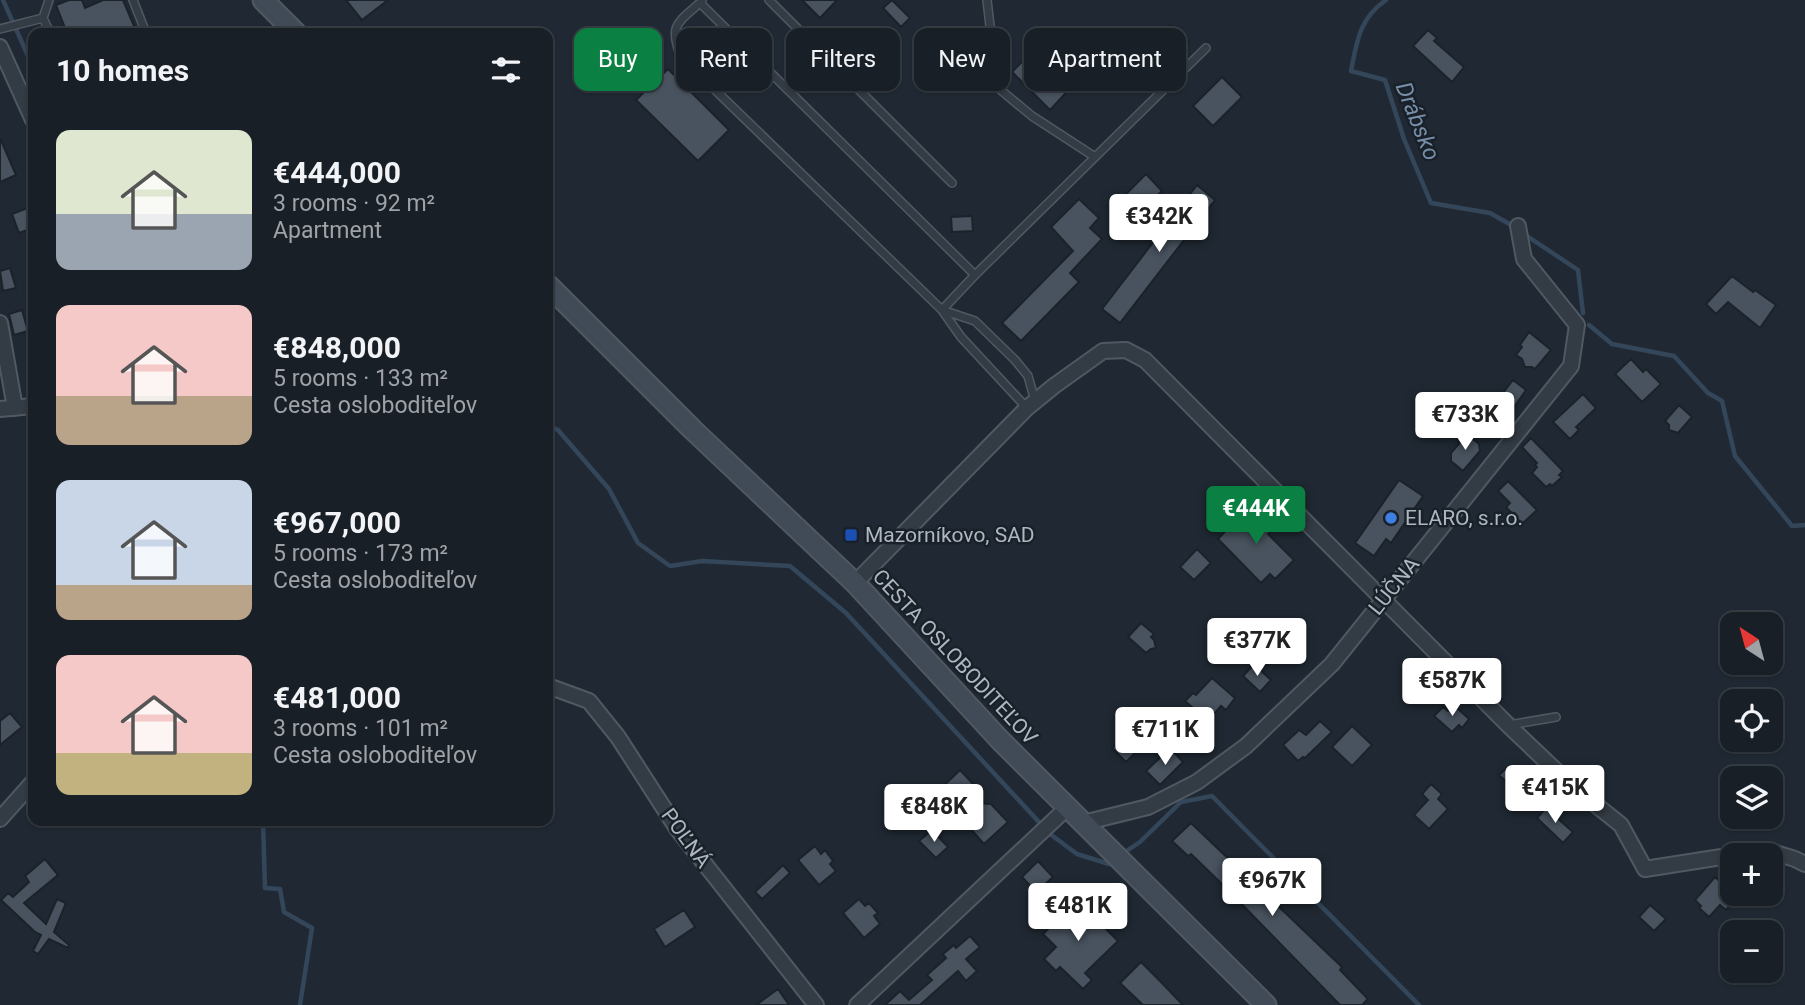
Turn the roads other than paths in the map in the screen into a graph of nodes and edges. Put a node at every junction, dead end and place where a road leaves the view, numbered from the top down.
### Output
1 (49, 0) edge
2 (133, 0) edge
3 (263, 0) edge
4 (769, 0) edge
5 (987, 0) edge
6 (701, 1) edge
7 (43, 18) junction
8 (48, 28) edge
9 (144, 28) edge
10 (291, 28) edge
11 (2, 29) edge
12 (0, 47) edge
13 (1206, 48) dead end
14 (28, 109) edge
15 (1095, 157) junction
16 (952, 183) dead end
17 (1518, 226) dead end
18 (975, 275) junction
19 (553, 290) edge
20 (942, 310) junction
21 (0, 323) edge
22 (1031, 405) junction
23 (28, 407) edge
24 (7, 409) edge
25 (855, 583) junction
26 (1383, 600) junction
27 (553, 687) edge
28 (1556, 717) dead end
29 (1508, 725) junction
30 (28, 788) edge
31 (1068, 807) junction
32 (0, 819) edge
33 (1083, 823) junction
34 (1805, 864) edge
35 (816, 1005) edge
36 (857, 1005) edge
37 (1266, 1005) edge

1 - 7 lane
2 - 9 lane
3 - 10 main road
4 - 16 lane
5 - 15 lane
6 - 18 lane
6 - 20 lane
7 - 8 lane
7 - 11 lane
12 - 14 street
13 - 15 lane
15 - 18 lane
17 - 26 street, LÚČNA
18 - 20 lane
19 - 25 main road, CESTA OSLOBODITEĽOV
20 - 22 lane
20 - 22 lane
21 - 24 street
22 - 25 street
22 - 26 street
23 - 24 street
25 - 31 main road, CESTA OSLOBODITEĽOV
26 - 29 street
26 - 33 street, LÚČNA
27 - 35 street, POĽNÁ
28 - 29 lane
29 - 34 street
30 - 32 street
31 - 33 main road, CESTA OSLOBODITEĽOV
31 - 36 street
33 - 37 main road, CESTA OSLOBODITEĽOV

